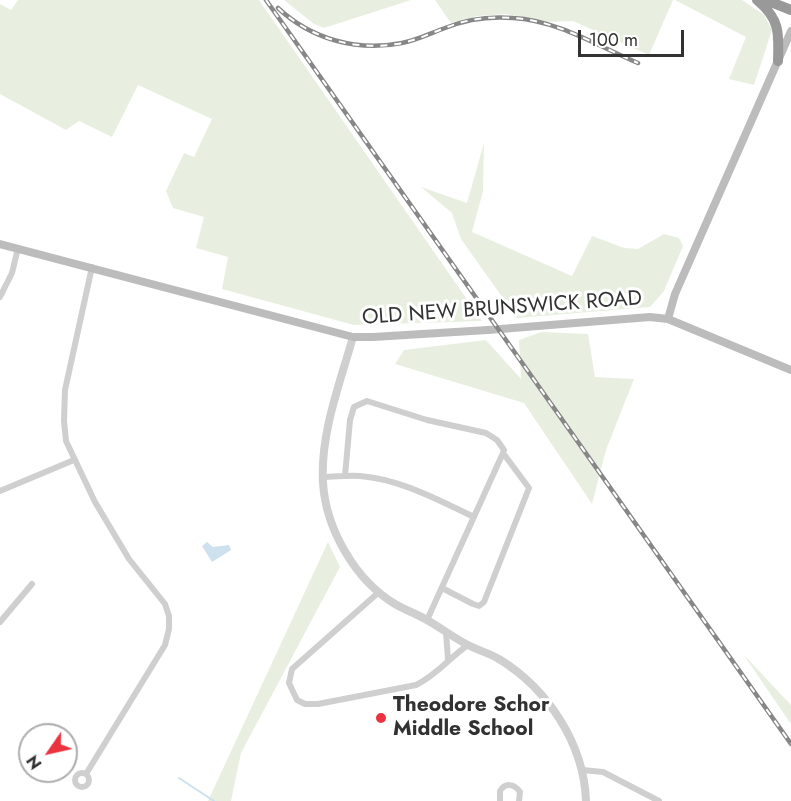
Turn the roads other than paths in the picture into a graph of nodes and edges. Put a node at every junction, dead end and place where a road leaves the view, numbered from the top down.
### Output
1 (757, 0) edge
2 (766, 0) edge
3 (791, 10) edge
4 (791, 31) edge
5 (778, 61) junction
6 (0, 244) edge
7 (18, 248) junction
8 (92, 267) junction
9 (0, 297) edge
10 (668, 319) junction
11 (353, 337) junction
12 (791, 370) edge
13 (503, 453) junction
14 (74, 460) junction
15 (345, 476) junction
16 (323, 477) junction
17 (0, 491) edge
18 (474, 517) junction
19 (32, 584) dead end
20 (442, 588) junction
21 (379, 592) junction
22 (427, 620) junction
23 (0, 622) edge
24 (446, 632) junction
25 (468, 645) junction
26 (448, 660) junction
27 (582, 770) junction
28 (86, 774) dead end
29 (500, 801) edge
30 (519, 801) edge
31 (586, 801) edge
32 (659, 801) edge

1 - 5 highway
2 - 3 highway
4 - 5 main road
5 - 10 main road
6 - 7 main road, OLD NEW BRUNSWICK ROAD
7 - 8 main road, OLD NEW BRUNSWICK ROAD
7 - 9 street
8 - 11 main road, OLD NEW BRUNSWICK ROAD
8 - 14 street
10 - 11 main road, OLD NEW BRUNSWICK ROAD
10 - 12 main road, OLD NEW BRUNSWICK ROAD
11 - 16 street
13 - 15 street
13 - 18 street
13 - 20 street
14 - 17 street
14 - 28 street
15 - 16 street
15 - 18 street
16 - 21 street
18 - 20 street
19 - 23 street
20 - 22 street
21 - 22 street
21 - 26 street
22 - 24 street
24 - 25 street
24 - 26 street
25 - 26 street
25 - 27 street
27 - 31 street
27 - 32 street
29 - 30 street

